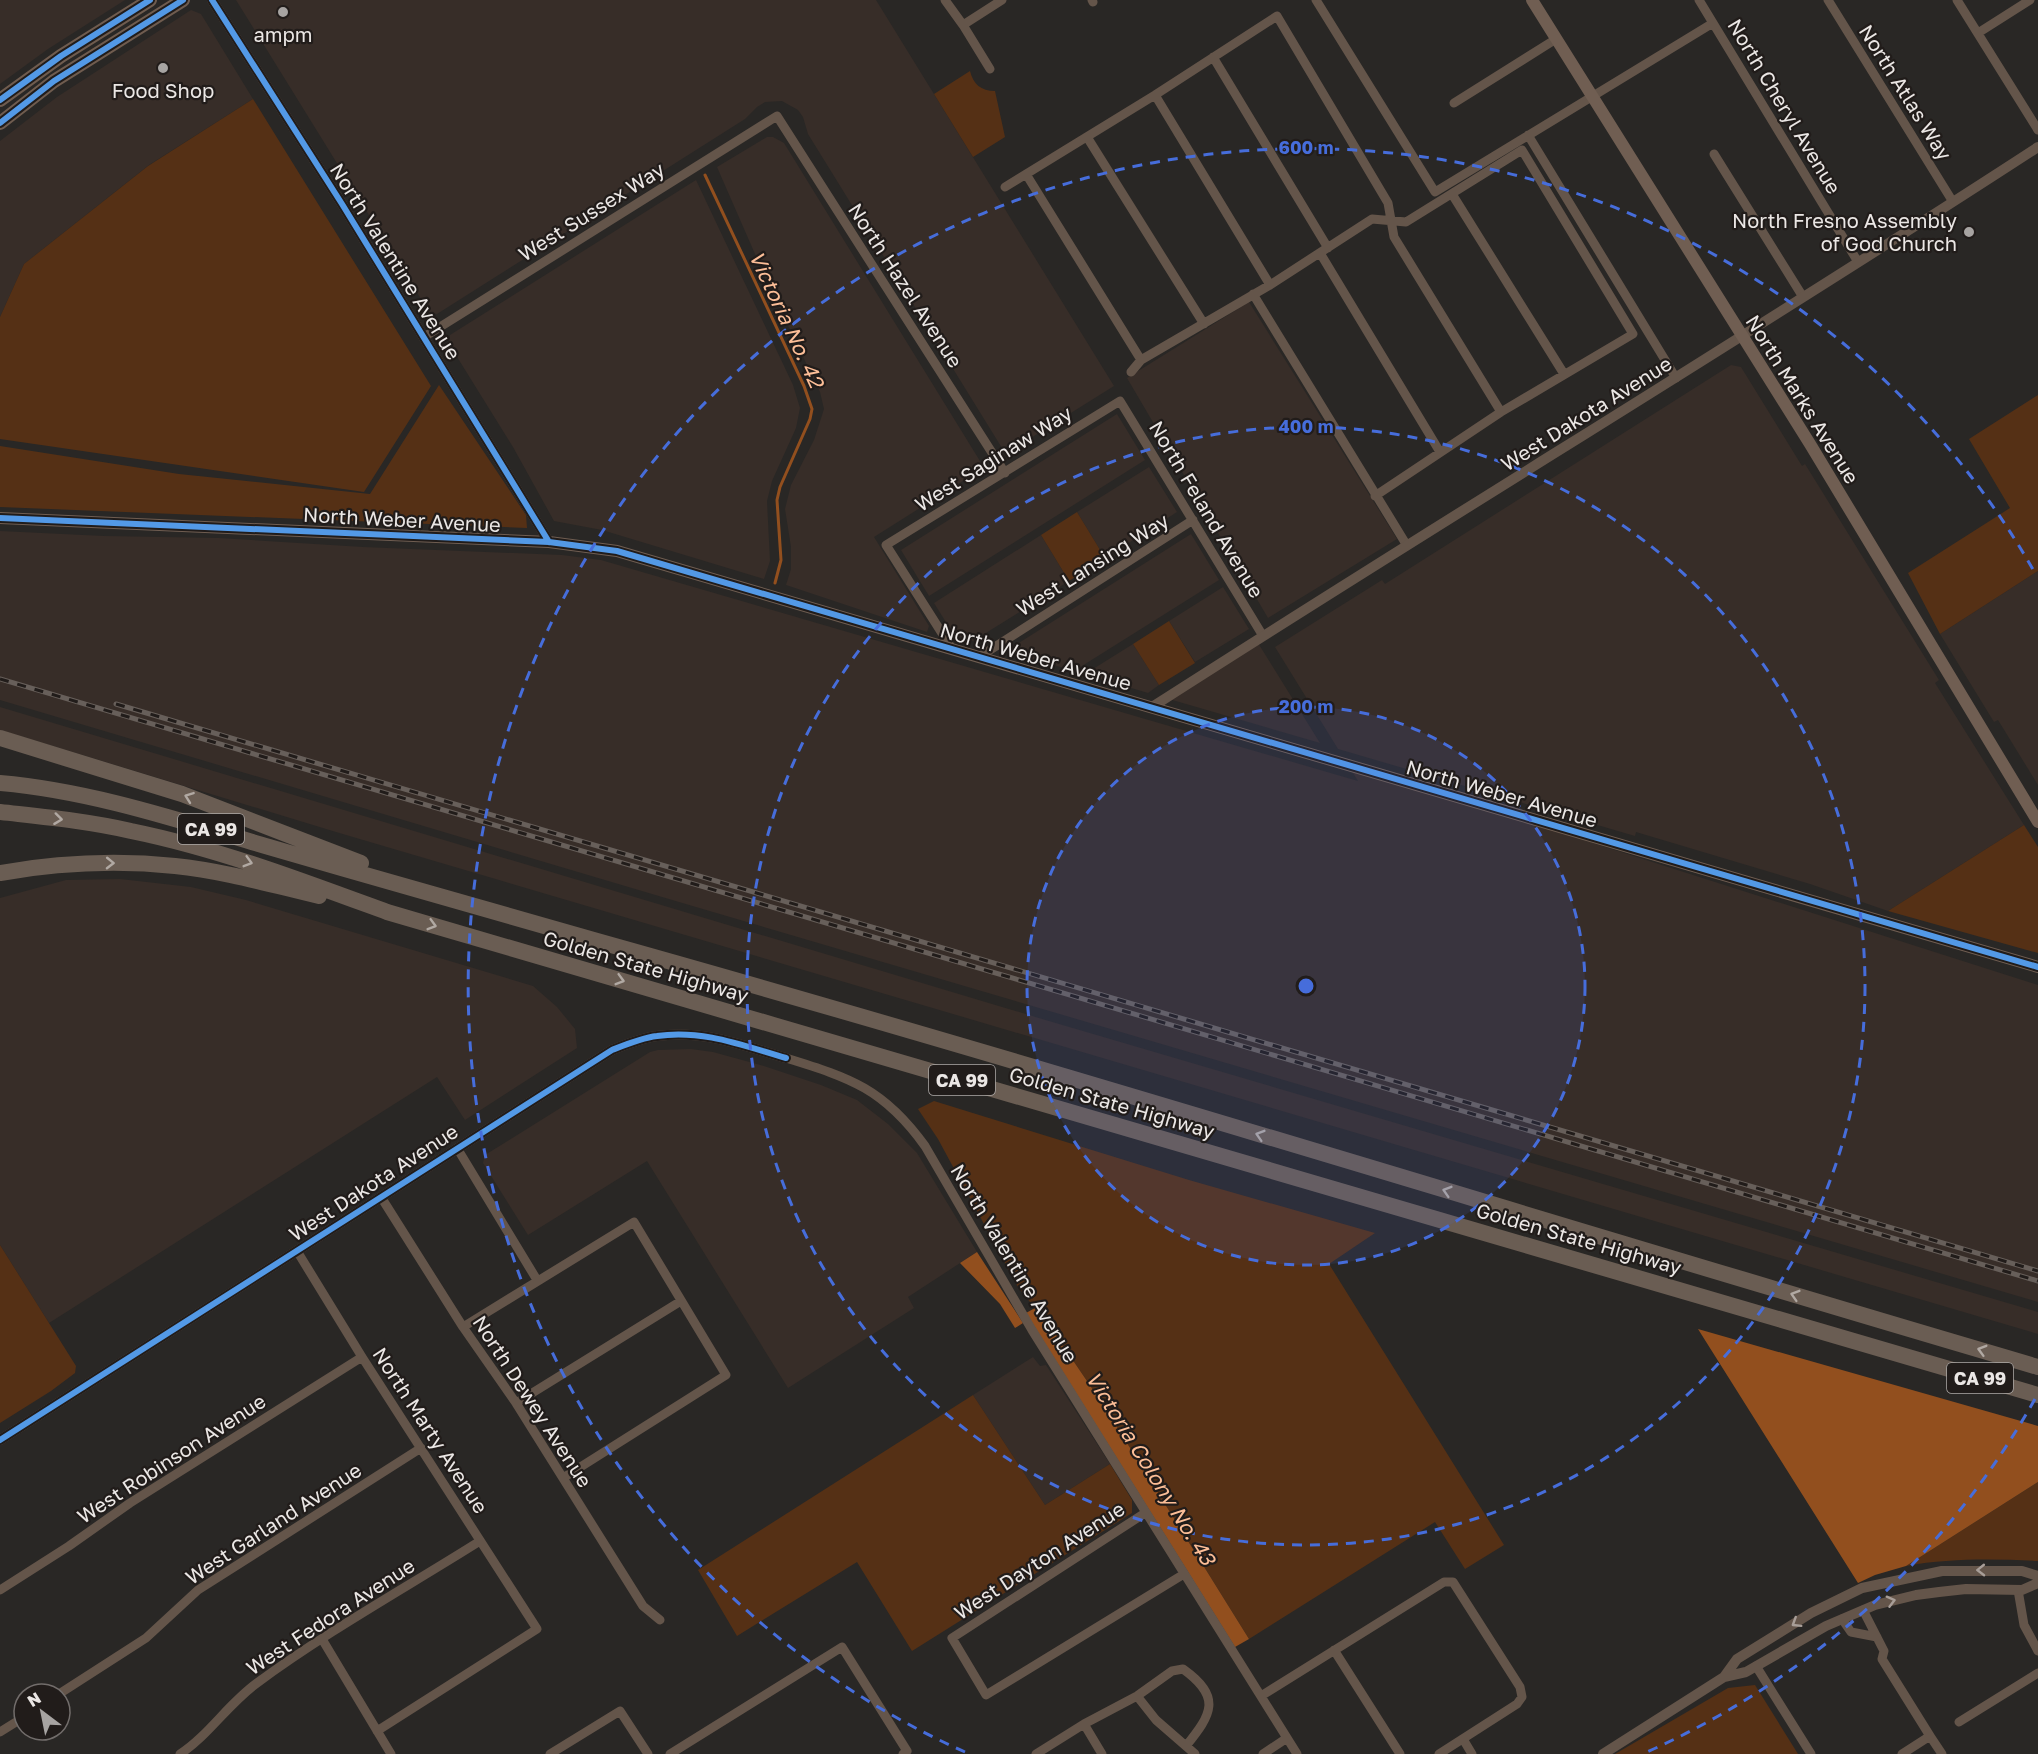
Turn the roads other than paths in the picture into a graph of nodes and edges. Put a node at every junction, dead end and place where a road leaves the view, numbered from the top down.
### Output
1 (150, 0) edge
2 (183, 0) edge
3 (212, 0) edge
4 (945, 0) edge
5 (1002, 0) edge
6 (1316, 0) edge
7 (1532, 0) edge
8 (1699, 0) edge
9 (1828, 0) edge
10 (1957, 0) edge
11 (2030, 0) edge
12 (1713, 23) junction
13 (963, 25) junction
14 (1978, 33) junction
15 (1556, 39) junction
16 (1213, 57) junction
17 (990, 69) dead end
18 (1155, 95) junction
19 (1592, 96) junction
20 (0, 100) edge
21 (1454, 103) dead end
22 (777, 116) joint
23 (0, 123) edge
24 (2038, 130) edge
25 (1528, 135) junction
26 (1087, 137) junction
27 (2038, 147) edge
28 (1714, 154) dead end
29 (1026, 174) junction
30 (1005, 187) dead end
31 (1452, 194) junction
32 (1953, 202) junction
33 (1391, 219) junction
34 (1324, 251) junction
35 (1858, 262) junction
36 (1270, 285) junction
37 (1252, 294) junction
38 (1803, 297) junction
39 (1204, 324) junction
40 (423, 338) junction
41 (1742, 338) junction
42 (1141, 360) junction
43 (1131, 372) dead end
44 (1564, 374) junction
45 (1676, 378) junction
46 (1120, 401) joint
47 (1502, 412) junction
48 (1440, 452) junction
49 (1005, 473) junction
50 (1375, 495) junction
51 (0, 518) edge
52 (1193, 520) junction
53 (549, 542) junction
54 (1406, 544) junction
55 (1263, 636) junction
56 (952, 649) junction
57 (980, 657) junction
58 (1152, 707) junction
59 (0, 738) edge
60 (0, 783) edge
61 (0, 812) edge
62 (2038, 822) edge
63 (0, 873) edge
64 (418, 890) junction
65 (387, 912) junction
66 (2038, 967) edge
67 (786, 1058) joint
68 (457, 1148) junction
69 (381, 1197) junction
70 (297, 1251) junction
71 (537, 1280) junction
72 (681, 1301) junction
73 (463, 1327) junction
74 (362, 1356) junction
75 (2038, 1367) edge
76 (2038, 1395) edge
77 (516, 1403) junction
78 (0, 1440) edge
79 (421, 1448) junction
80 (563, 1478) junction
81 (1145, 1513) junction
82 (480, 1541) junction
83 (1184, 1574) junction
84 (2038, 1576) edge
85 (2038, 1583) edge
86 (0, 1590) edge
87 (2018, 1590) junction
88 (1863, 1610) junction
89 (1842, 1619) junction
90 (660, 1620) dead end
91 (1876, 1636) junction
92 (322, 1639) junction
93 (1334, 1650) junction
94 (2038, 1651) edge
95 (1756, 1666) junction
96 (2038, 1672) edge
97 (1724, 1677) junction
98 (72, 1686) edge
99 (1137, 1696) junction
100 (1261, 1696) junction
101 (1959, 1722) dead end
102 (1084, 1724) junction
103 (377, 1731) junction
104 (1930, 1736) junction
105 (1287, 1738) junction
106 (1463, 1739) junction
107 (1186, 1746) junction
108 (905, 1753) edge
109 (180, 1754) edge
110 (391, 1754) edge
111 (550, 1754) edge
112 (648, 1754) edge
113 (670, 1754) edge
114 (1036, 1754) edge
115 (1102, 1754) edge
116 (1195, 1754) edge
117 (1263, 1754) edge
118 (1297, 1754) edge
119 (1400, 1754) edge
120 (1439, 1754) edge
121 (1472, 1754) edge
122 (1603, 1754) edge
123 (1812, 1754) edge
124 (1902, 1754) edge
125 (1942, 1754) edge

1 - 20 main road
2 - 23 main road
3 - 40 street, North Valentine Avenue
4 - 13 street
5 - 13 street
6 - 25 street
7 - 15 main road, North Marks Avenue
8 - 12 street, North Cheryl Avenue
9 - 32 street, North Atlas Way
10 - 14 street
11 - 14 street
12 - 19 street
12 - 35 street, North Cheryl Avenue
13 - 17 street
14 - 24 street
15 - 19 main road, North Marks Avenue
15 - 21 street
16 - 18 street
16 - 33 street
16 - 34 street
18 - 26 street
18 - 36 street
19 - 25 street
19 - 41 main road, North Marks Avenue
22 - 40 street, West Sussex Way
22 - 49 street, North Hazel Avenue
25 - 45 street
26 - 29 street
26 - 39 street
27 - 32 street, West Dakota Avenue
28 - 38 street
29 - 30 street
29 - 42 street
31 - 33 street
31 - 44 street
31 - 44 street
32 - 35 street, West Dakota Avenue
33 - 34 street
33 - 47 street
34 - 36 street
34 - 48 street
35 - 38 street, West Dakota Avenue
36 - 37 street
37 - 39 street
37 - 50 street
38 - 41 street, West Dakota Avenue
39 - 42 street
40 - 53 street, North Valentine Avenue
41 - 45 street, West Dakota Avenue
41 - 62 main road, North Marks Avenue
42 - 43 street
44 - 47 street
45 - 54 street, West Dakota Avenue
46 - 49 street, West Saginaw Way
46 - 52 street, North Feland Avenue
47 - 48 street
48 - 50 street
49 - 56 street, West Saginaw Way
50 - 54 street
51 - 53 main road, North Weber Avenue
52 - 55 street, North Feland Avenue
52 - 57 street, West Lansing Way
53 - 56 main road, North Weber Avenue
54 - 55 street, West Dakota Avenue
55 - 58 street, West Dakota Avenue
56 - 57 main road, North Weber Avenue
57 - 58 main road, North Weber Avenue
58 - 66 main road, North Weber Avenue
64 -> 59 highway
60 - 64 highway, Golden State Highway / CA 99
61 -> 65 highway, Golden State Highway / CA 99
63 -> 65 highway
75 -> 64 highway, Golden State Highway / CA 99
65 -> 76 highway, Golden State Highway / CA 99
67 - 68 street, West Dakota Avenue
67 - 81 street, North Valentine Avenue
68 - 69 street, West Dakota Avenue
68 - 71 street
69 - 70 street, West Dakota Avenue
69 - 73 street, North Dewey Avenue
70 - 74 street, North Marty Avenue
70 - 78 street, West Dakota Avenue
71 - 72 street
71 - 73 street
72 - 77 street
72 - 80 street
73 - 77 street, North Dewey Avenue
74 - 79 street, North Marty Avenue
74 - 86 street, West Robinson Avenue
77 - 80 street, North Dewey Avenue
79 - 82 street, North Marty Avenue
79 - 98 street, West Garland Avenue
80 - 90 street, North Dewey Avenue
81 - 83 street, North Valentine Avenue
81 - 83 street, West Dayton Avenue
82 - 92 street, West Fedora Avenue
82 - 103 street, North Marty Avenue
83 - 100 street, North Valentine Avenue
84 -> 97 street
85 - 87 street
88 -> 87 street
87 - 94 street
88 - 89 street
88 - 91 street
89 - 91 street
89 - 95 street
91 - 104 street
92 - 103 street
92 - 109 street, West Fedora Avenue
93 - 100 street
93 - 106 street
93 - 119 street
95 - 97 street
95 - 123 street
96 - 101 street
97 - 122 street
99 - 102 street
99 - 107 street
99 - 107 street
100 - 105 street, North Valentine Avenue
102 - 114 street
102 - 115 street
103 - 110 street
104 - 124 street
104 - 125 street
105 - 117 street
105 - 118 street, North Valentine Avenue
106 - 120 street
106 - 121 street
107 - 116 street
108 - 113 street
111 - 112 street

